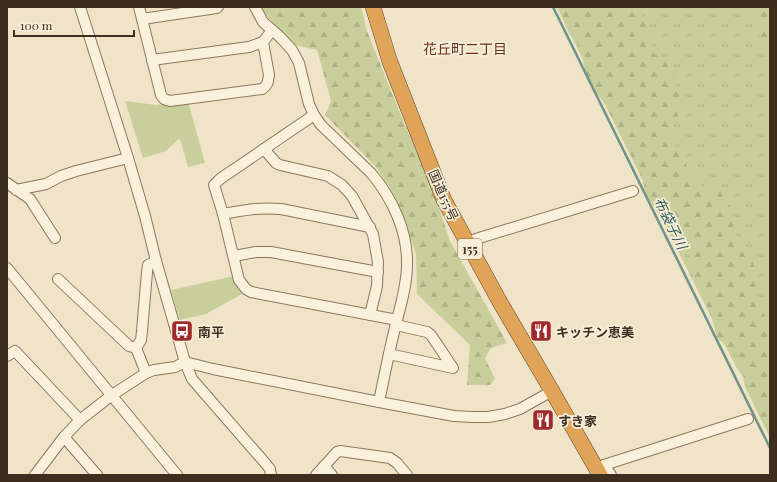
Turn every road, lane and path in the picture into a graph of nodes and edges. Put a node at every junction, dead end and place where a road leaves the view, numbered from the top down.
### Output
1 (80, 7) edge
2 (139, 7) edge
3 (218, 7) edge
4 (255, 7) edge
5 (373, 7) edge
6 (142, 19) junction
7 (272, 30) junction
8 (263, 42) junction
9 (152, 60) junction
10 (314, 115) junction
11 (264, 149) junction
12 (128, 158) junction
13 (7, 184) edge
14 (16, 190) junction
15 (633, 191) dead end
16 (223, 214) junction
17 (370, 228) junction
18 (55, 238) dead end
19 (466, 242) junction
20 (234, 256) junction
21 (156, 261) junction
22 (7, 268) edge
23 (378, 272) junction
24 (58, 279) dead end
25 (370, 315) junction
26 (396, 323) junction
27 (136, 348) junction
28 (389, 354) junction
29 (7, 356) edge
30 (185, 362) junction
31 (146, 373) junction
32 (552, 391) junction
33 (112, 395) junction
34 (379, 402) junction
35 (748, 419) dead end
36 (80, 420) junction
37 (64, 437) junction
38 (324, 466) junction
39 (600, 469) edge
40 (36, 475) edge
41 (97, 475) edge
42 (177, 475) edge
43 (271, 475) edge
44 (316, 475) edge
45 (332, 475) edge
46 (408, 475) edge
47 (611, 475) edge

1 - 12 street
2 - 6 street
3 - 6 street
4 - 7 street
5 - 19 highway, 国道155号 / 155
6 - 9 street
7 - 8 street
7 - 10 street
8 - 9 street
8 - 9 street
10 - 11 street
10 - 26 street
11 - 16 street
11 - 17 street
12 - 14 street
12 - 21 street
13 - 14 street
14 - 18 street
15 - 19 street
16 - 17 street
16 - 20 street
17 - 23 street
19 - 32 highway, 国道155号 / 155
20 - 23 street
20 - 25 street
21 - 27 street
21 - 30 street
22 - 33 street
23 - 25 street
24 - 27 street
25 - 26 street
26 - 28 street
26 - 28 street
27 - 31 street
28 - 34 street
29 - 36 street
30 - 31 street
30 - 34 street
30 - 43 street
31 - 33 street
32 - 34 street
32 - 39 highway, 国道155号 / 155
33 - 36 street
33 - 42 street
35 - 39 street
36 - 37 street
37 - 40 street
37 - 41 street
38 - 44 street
38 - 45 street
38 - 46 street
39 - 47 street

